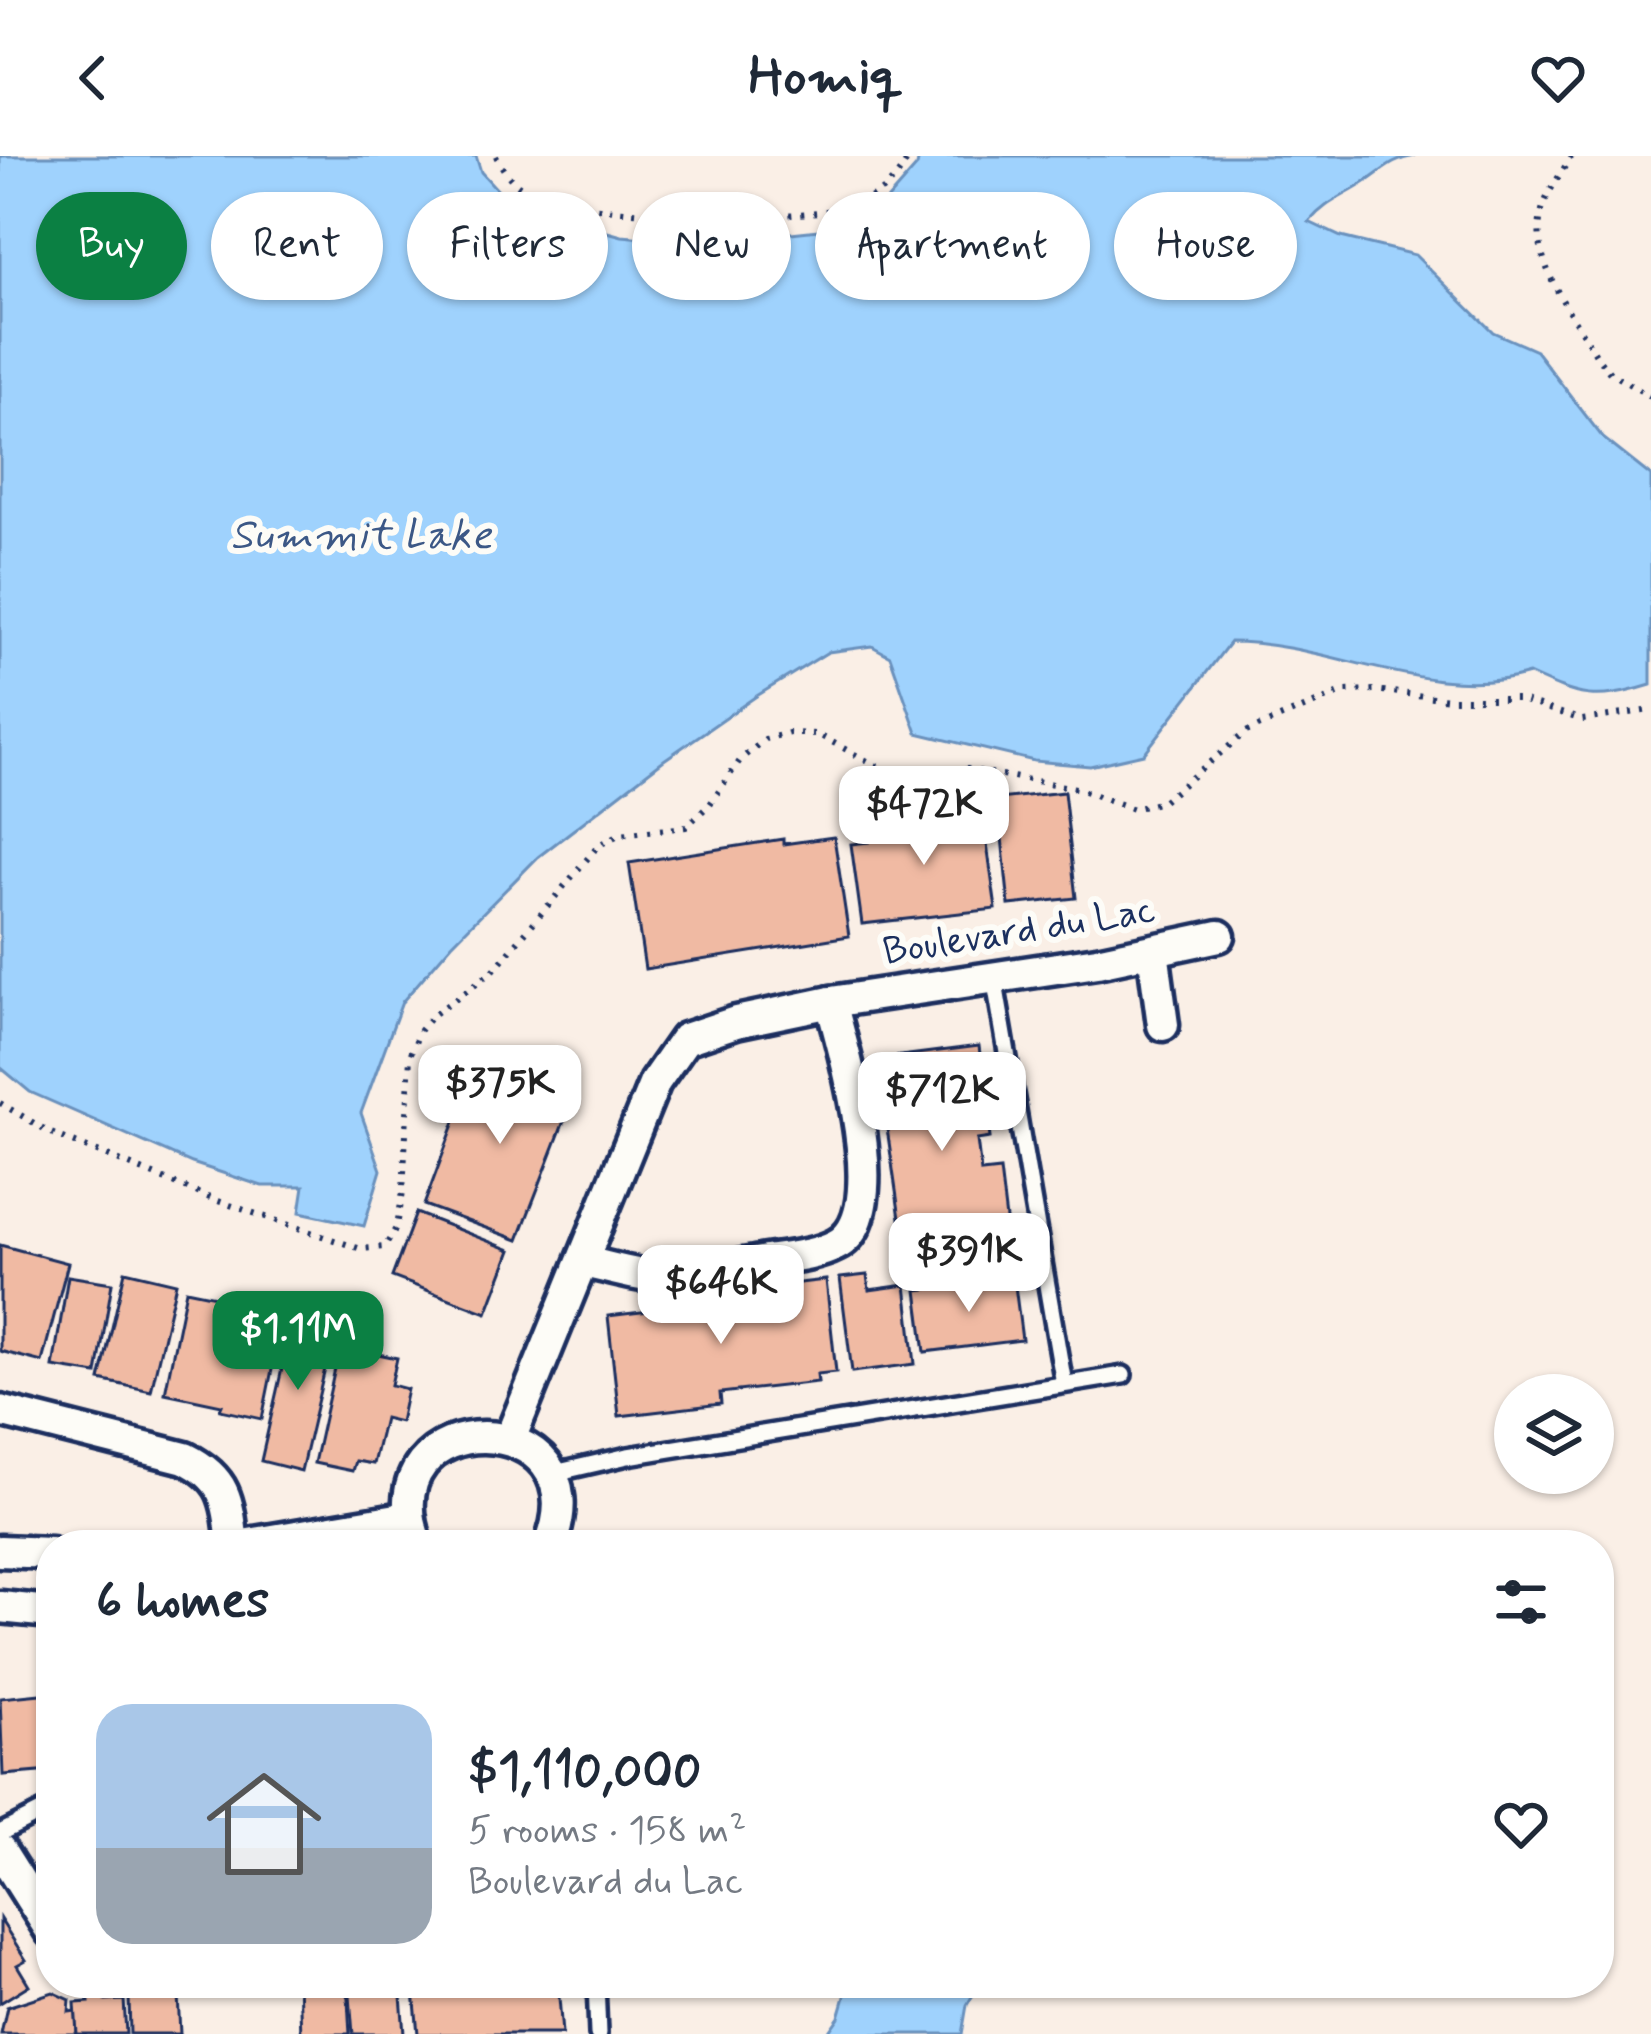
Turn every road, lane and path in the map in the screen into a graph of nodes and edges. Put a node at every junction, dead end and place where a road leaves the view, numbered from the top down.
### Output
1 (496, 156) edge
2 (909, 156) edge
3 (1571, 156) edge
4 (1651, 397) edge
5 (1651, 710) edge
6 (1219, 936) dead end
7 (1153, 951) junction
8 (994, 977) junction
9 (831, 1002) junction
10 (1163, 1025) dead end
11 (0, 1103) edge
12 (584, 1262) junction
13 (1123, 1375) dead end
14 (1064, 1384) junction
15 (0, 1411) edge
16 (509, 1439) junction
17 (550, 1474) junction
18 (231, 1530) edge
19 (413, 1530) edge
20 (556, 1530) edge
21 (0, 1551) edge
22 (36, 1552) edge
23 (0, 1607) edge
24 (36, 1611) edge
25 (36, 1815) edge
26 (0, 1833) edge
27 (0, 1850) edge
28 (36, 1907) edge
29 (597, 1998) edge
30 (598, 2034) edge

1 - 2 path
3 - 4 path
5 - 11 path
6 - 7 street, Boulevard du Lac
7 - 8 street, Boulevard du Lac
7 - 10 street
8 - 9 street, Boulevard du Lac
8 - 14 lane
9 - 12 street, Boulevard du Lac
9 - 12 street
12 - 16 street, Boulevard du Lac
13 - 14 lane
14 - 17 lane
15 - 18 street
16 - 17 street
16 - 19 street
17 - 20 street
21 - 22 street
23 - 24 street
25 - 26 lane
27 - 28 street
29 - 30 lane

